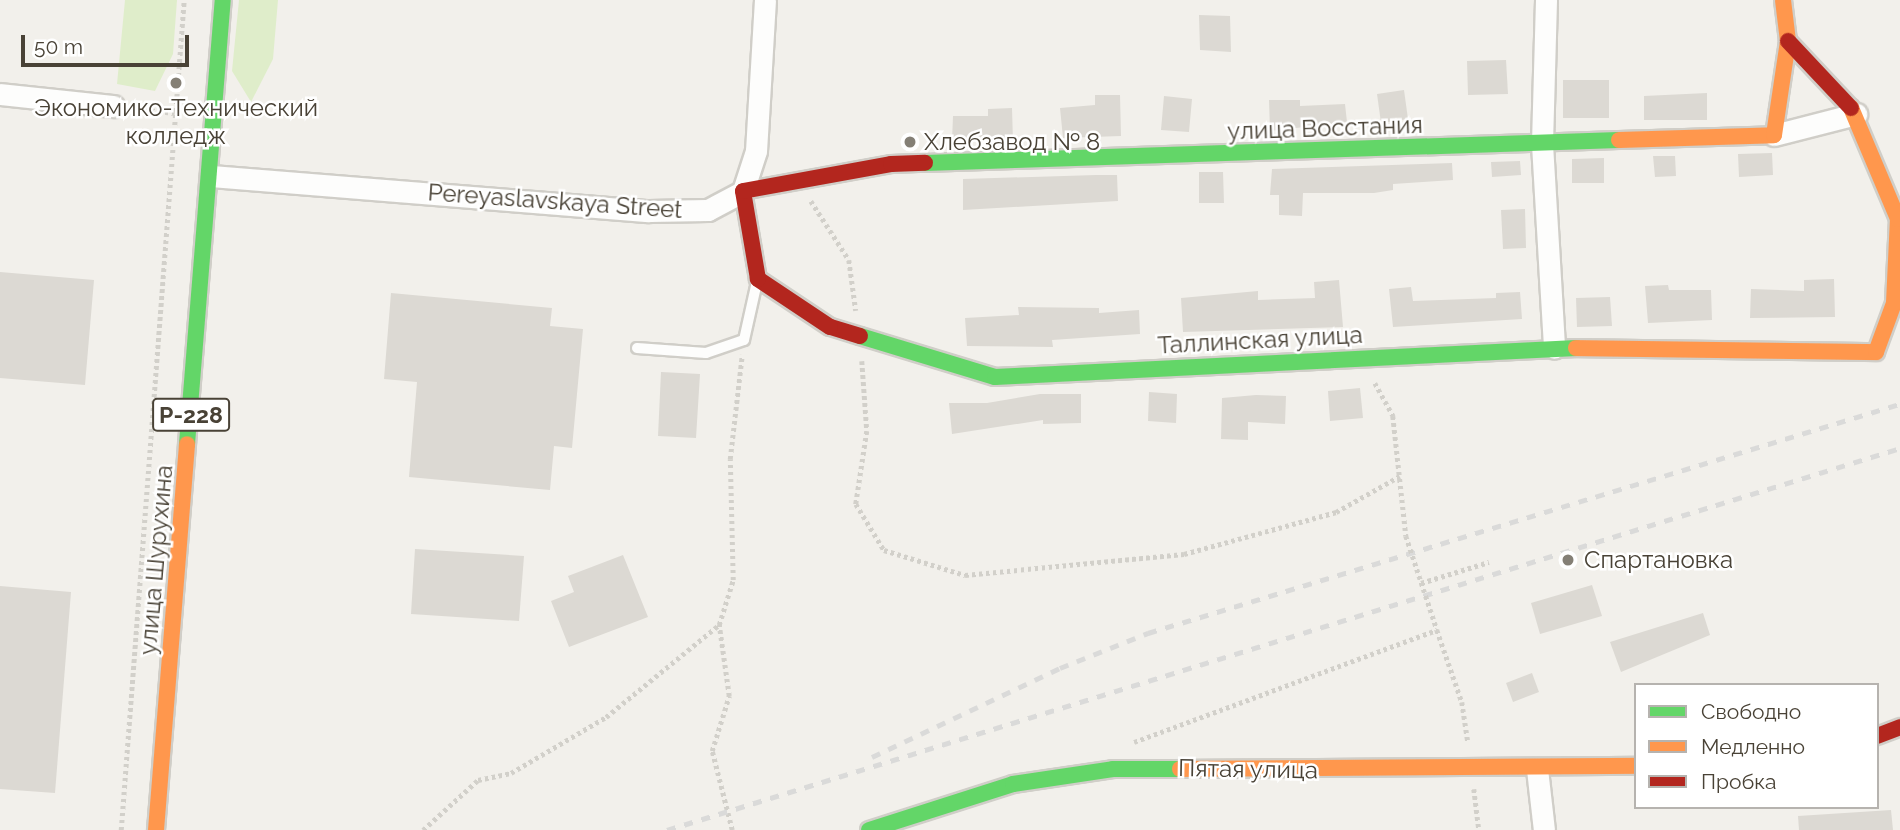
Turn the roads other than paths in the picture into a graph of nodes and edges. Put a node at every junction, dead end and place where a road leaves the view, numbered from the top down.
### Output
1 (223, 0) edge
2 (765, 0) edge
3 (1546, 0) edge
4 (1783, 0) edge
5 (1788, 41) junction
6 (0, 94) edge
7 (113, 106) road end
8 (1856, 114) junction
9 (1774, 135) junction
10 (1542, 144) junction
11 (211, 176) junction
12 (743, 191) junction
13 (758, 279) junction
14 (637, 348) dead end
15 (1554, 348) junction
16 (1634, 765) edge
17 (1537, 769) junction
18 (156, 830) edge
19 (869, 830) edge
20 (1544, 830) edge

1 - 11 main road, улица Шурухина / Р-228
2 - 12 street
3 - 10 street
4 - 5 main road
5 - 8 main road
5 - 9 main road
6 - 7 street
8 - 9 street
8 - 15 main road, Таллинская улица
9 - 10 main road, улица Восстания
10 - 12 main road, улица Восстания
10 - 15 street
11 - 12 street, Pereyaslavskaya Street
11 - 18 main road, улица Шурухина / Р-228
12 - 13 main road
13 - 14 lane
13 - 15 main road, Таллинская улица
16 - 17 main road, Пятая улица
17 - 19 main road, Пятая улица
17 - 20 street

